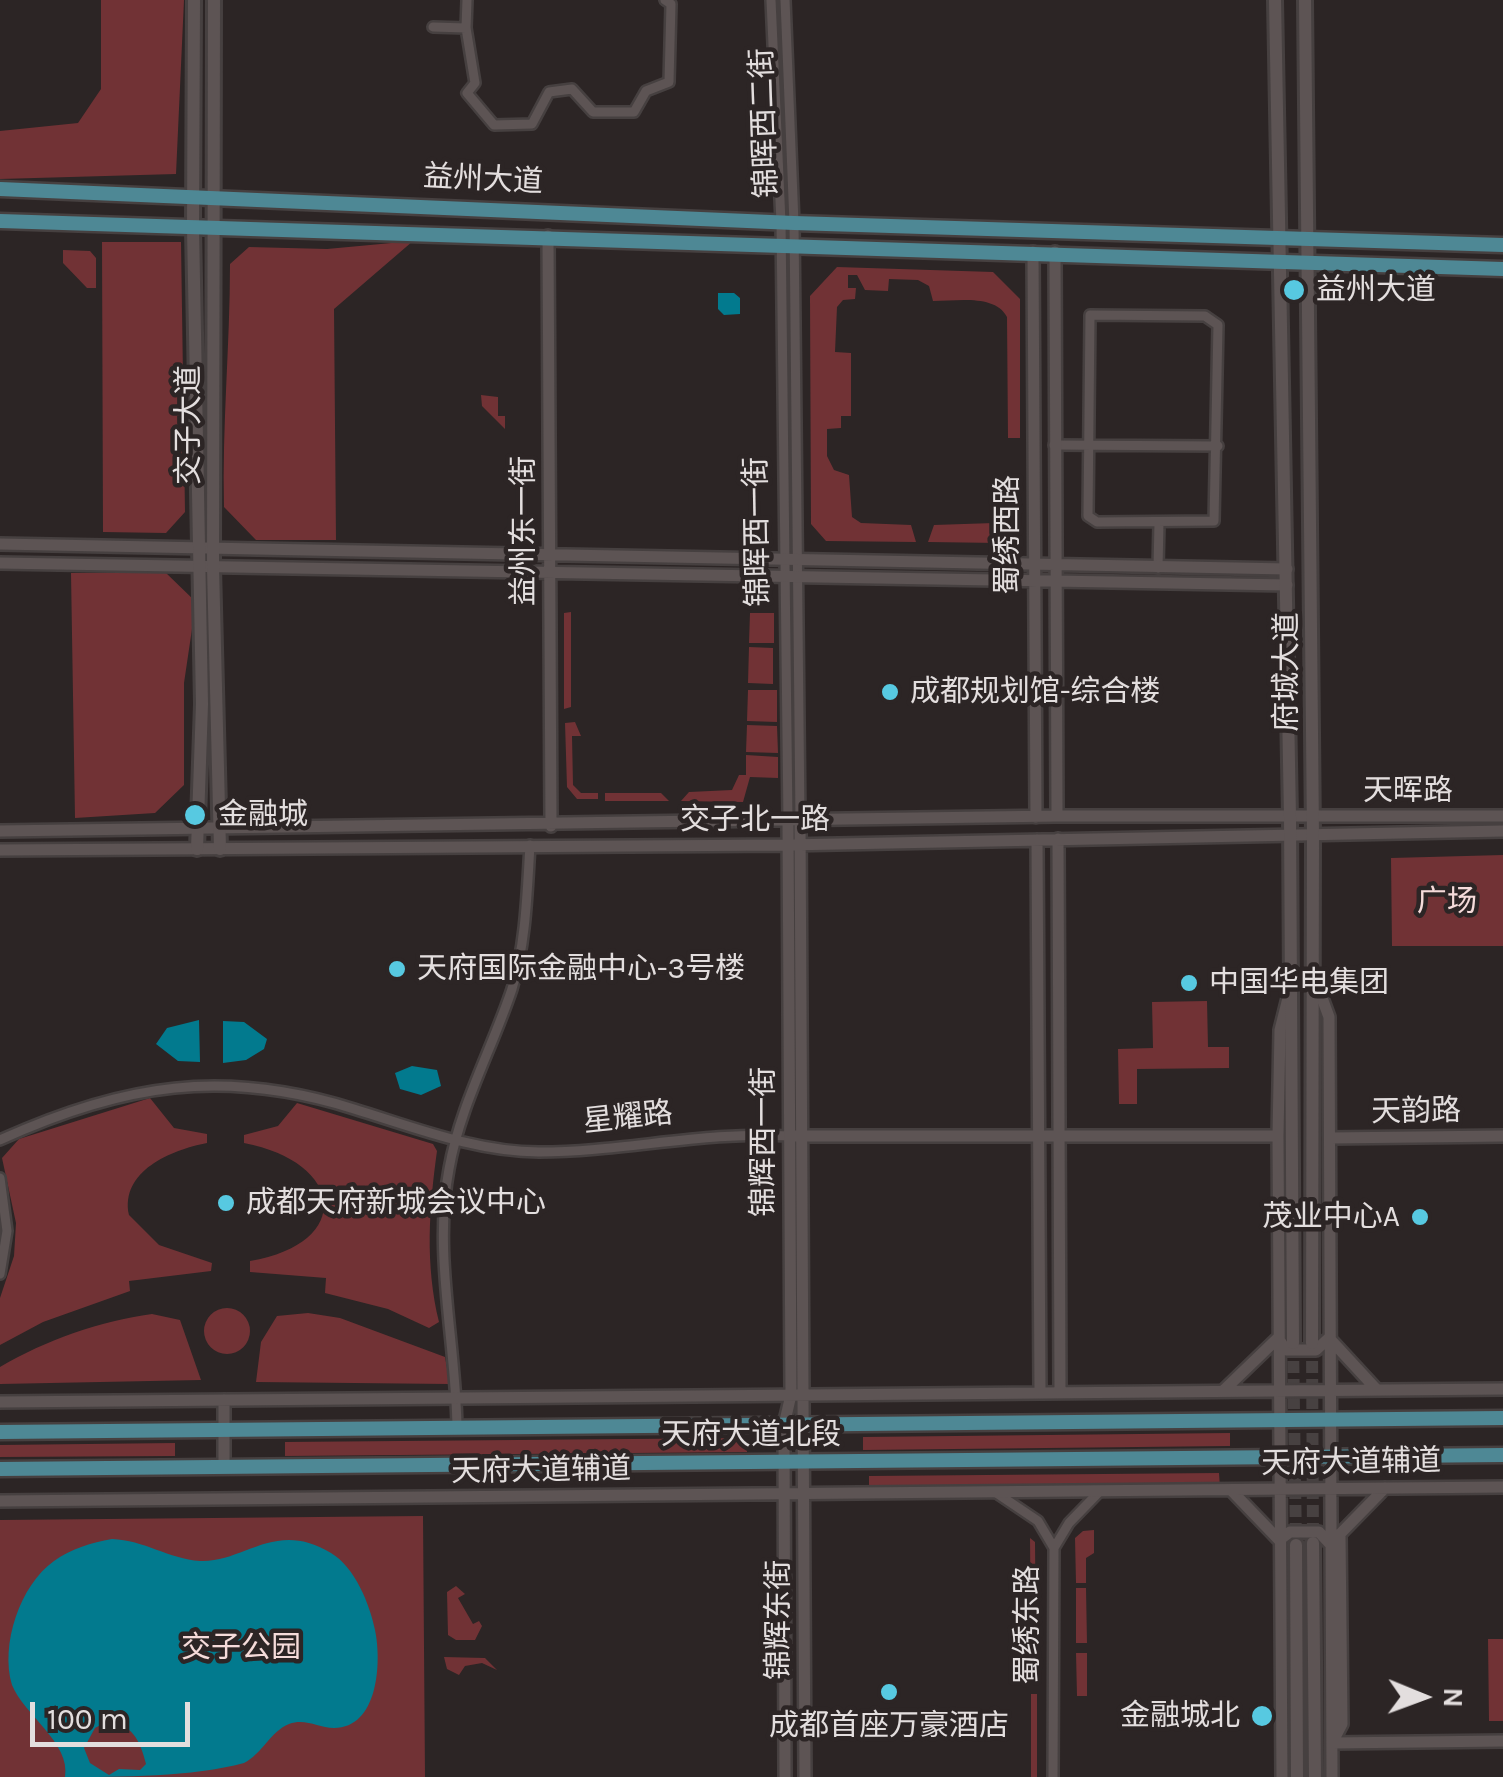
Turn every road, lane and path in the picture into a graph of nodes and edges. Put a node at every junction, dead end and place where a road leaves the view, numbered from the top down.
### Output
1 (194, 0) edge
2 (214, 0) edge
3 (468, 0) edge
4 (666, 0) edge
5 (772, 0) edge
6 (785, 0) edge
7 (1275, 0) edge
8 (1305, 0) edge
9 (433, 27) dead end
10 (466, 28) junction
11 (0, 189) edge
12 (193, 195) junction
13 (213, 196) junction
14 (0, 221) edge
15 (788, 223) junction
16 (192, 228) junction
17 (213, 229) junction
18 (548, 236) junction
19 (1281, 237) junction
20 (1308, 237) junction
21 (788, 243) junction
22 (1503, 246) edge
23 (1033, 252) junction
24 (1054, 252) junction
25 (1282, 261) junction
26 (1308, 262) junction
27 (1503, 268) edge
28 (1054, 444) junction
29 (1088, 445) junction
30 (1218, 446) junction
31 (1159, 523) junction
32 (0, 544) edge
33 (207, 548) junction
34 (549, 556) junction
35 (783, 561) junction
36 (798, 561) junction
37 (0, 563) edge
38 (1033, 566) junction
39 (1054, 566) junction
40 (207, 567) junction
41 (1158, 568) junction
42 (1287, 569) junction
43 (549, 573) junction
44 (783, 577) junction
45 (798, 577) junction
46 (1033, 581) junction
47 (1055, 582) junction
48 (1287, 585) junction
49 (1057, 816) junction
50 (1290, 816) junction
51 (1313, 816) junction
52 (1503, 816) edge
53 (1036, 817) junction
54 (794, 821) junction
55 (551, 826) junction
56 (219, 829) junction
57 (198, 830) junction
58 (0, 831) edge
59 (1503, 831) edge
60 (1290, 835) junction
61 (1313, 835) junction
62 (1058, 839) junction
63 (1037, 840) junction
64 (530, 845) junction
65 (794, 845) junction
66 (197, 848) junction
67 (0, 850) edge
68 (220, 850) junction
69 (1313, 973) junction
70 (1292, 982) junction
71 (1039, 1135) junction
72 (1061, 1135) junction
73 (795, 1136) junction
74 (1278, 1136) junction
75 (1503, 1136) edge
76 (1330, 1138) junction
77 (0, 1140) edge
78 (455, 1140) junction
79 (0, 1178) edge
80 (0, 1274) edge
81 (1278, 1338) junction
82 (1329, 1338) junction
83 (1293, 1343) tunnel mouth
84 (1312, 1343) tunnel mouth
85 (1503, 1388) edge
86 (1329, 1390) junction
87 (1377, 1390) junction
88 (1223, 1391) junction
89 (1279, 1391) junction
90 (1040, 1393) junction
91 (1060, 1393) junction
92 (797, 1395) junction
93 (457, 1398) junction
94 (224, 1400) junction
95 (0, 1402) edge
96 (1503, 1418) edge
97 (1279, 1420) junction
98 (1329, 1420) junction
99 (784, 1425) junction
100 (804, 1425) junction
101 (457, 1428) junction
102 (224, 1430) junction
103 (0, 1432) edge
104 (1503, 1456) edge
105 (1330, 1457) junction
106 (1279, 1458) junction
107 (784, 1462) junction
108 (803, 1462) junction
109 (224, 1467) junction
110 (0, 1469) edge
111 (1503, 1487) edge
112 (1385, 1488) junction
113 (1279, 1489) junction
114 (1330, 1489) junction
115 (1231, 1490) junction
116 (1100, 1491) junction
117 (996, 1492) junction
118 (785, 1494) junction
119 (803, 1494) junction
120 (0, 1501) edge
121 (1279, 1540) junction
122 (1314, 1543) tunnel mouth
123 (1296, 1544) tunnel mouth
124 (1331, 1545) junction
125 (1054, 1548) junction
126 (1503, 1741) edge
127 (1332, 1743) junction
128 (785, 1777) edge
129 (804, 1777) edge
130 (1053, 1777) edge
131 (1282, 1777) edge
132 (1297, 1777) edge
133 (1315, 1777) edge
134 (1332, 1777) edge

1 - 12 main road, 交子大道
2 - 13 main road, 交子大道
3 - 10 street
4 - 10 street
5 - 15 street, 锦晖西二街
6 - 15 street, 锦晖西二街
7 - 19 main road, 府城大道
8 - 20 main road, 府城大道
9 - 10 street
11 - 12 main road, 益州大道
12 - 13 main road, 益州大道
12 - 16 main road, 交子大道
13 - 15 main road, 益州大道
13 - 17 main road, 交子大道
14 - 16 main road, 益州大道
15 - 19 main road, 益州大道
15 - 21 street, 锦晖西二街
16 - 17 main road, 益州大道
16 - 33 main road, 交子大道
17 - 18 main road, 益州大道
17 - 33 main road, 交子大道
18 - 21 main road, 益州大道
18 - 34 street, 益州东一街
19 - 20 main road, 益州大道
19 - 25 main road, 府城大道
20 - 22 main road, 益州大道
20 - 26 main road, 府城大道
21 - 23 main road, 益州大道
21 - 35 street, 锦晖西一街
21 - 36 street, 锦晖西一街
23 - 24 main road, 益州大道
23 - 38 street, 蜀绣西路
24 - 25 main road, 益州大道
24 - 28 street, 蜀绣西路
25 - 26 main road, 益州大道
25 - 42 main road, 府城大道
26 - 27 main road, 益州大道
26 - 51 main road, 府城大道
28 - 29 street
28 - 39 street, 蜀绣西路
29 - 30 street
29 - 30 street
29 - 31 street
30 - 31 street
31 - 41 street
32 - 33 street
33 - 34 street
33 - 40 main road, 交子大道
34 - 35 street
34 - 43 street, 益州东一街
35 - 36 street
35 - 44 street, 锦晖西一街
36 - 38 street
36 - 45 street, 锦晖西一街
37 - 40 street
38 - 39 street
38 - 46 street, 蜀绣西路
39 - 41 street
39 - 47 street, 蜀绣西路
40 - 43 street
40 - 56 main road, 交子大道
40 - 57 main road, 交子大道
41 - 42 street
42 - 48 main road, 府城大道
43 - 44 street
43 - 55 street, 益州东一街
44 - 45 street
44 - 54 street, 锦晖西一街
45 - 46 street
45 - 54 street, 锦晖西一街
46 - 47 street
46 - 53 street, 蜀绣西路
47 - 48 street
47 - 49 street, 蜀绣西路
48 - 50 main road, 府城大道
49 - 50 street, 交子北一路
49 - 53 street, 交子北一路
50 - 51 street, 交子北一路
50 - 60 main road, 府城大道
51 - 52 street, 天晖路
51 - 61 main road, 府城大道
53 - 54 street, 交子北一路
54 - 55 street, 交子北一路
54 - 65 street, 锦辉西一街
55 - 56 street, 交子北一路
56 - 57 street, 交子北一路
56 - 68 main road, 交子大道
57 - 58 street, 交子北一路
57 - 66 main road, 交子大道
59 - 61 street, 天晖路
60 - 61 street, 交子北一路
60 - 62 street, 交子北一路
60 - 70 main road, 府城大道
61 - 69 main road, 府城大道
62 - 63 street, 交子北一路
62 - 72 street
63 - 65 street, 交子北一路
63 - 71 street
64 - 65 street, 交子北一路
64 - 68 street, 交子北一路
64 - 78 street
65 - 73 street, 锦辉西一街
66 - 67 street, 交子北一路
66 - 68 street, 交子北一路
69 - 76 street
69 - 84 main road, 府城大道
70 - 74 street
70 - 83 main road, 府城大道
71 - 72 street, 星耀路
71 - 73 street, 星耀路
71 - 90 street
72 - 74 street, 星耀路
72 - 91 street
73 - 78 street, 星耀路
73 - 92 street, 锦辉西一街
74 - 81 street
75 - 76 street, 天韵路
76 - 82 street
77 - 78 street, 星耀路
78 - 93 street
79 - 80 street
81 - 82 street
81 - 88 street
81 - 89 street
82 - 86 street
82 - 87 street
85 - 87 street
86 - 87 street
86 - 89 street
86 - 98 street
88 - 89 street
88 - 91 street
89 - 97 street
90 - 91 street
90 - 92 street
92 - 93 street
92 - 99 street, 锦辉西一街
92 - 100 street, 锦辉西一街
93 - 94 street
93 - 101 street
94 - 95 street
94 - 102 street
96 - 98 main road, 天府大道北段
97 - 98 main road, 天府大道北段
97 - 100 main road, 天府大道北段
97 - 106 street
98 - 105 street
99 - 100 main road, 天府大道北段
99 - 101 main road, 天府大道北段
99 - 107 street, 锦辉西一街
100 - 108 street, 锦辉西一街
101 - 102 main road, 天府大道北段
102 - 103 main road, 天府大道北段
102 - 109 street
104 - 105 main road, 天府大道北段
105 - 106 main road, 天府大道北段
105 - 114 street
106 - 108 main road, 天府大道北段
106 - 113 street
107 - 108 main road, 天府大道北段
107 - 109 main road, 天府大道北段
107 - 118 street, 锦辉东街
108 - 119 street, 锦辉东街
109 - 110 main road, 天府大道北段
111 - 112 street, 天府大道辅道
112 - 114 street, 天府大道辅道
112 - 127 street
113 - 114 street, 天府大道辅道
113 - 115 street, 天府大道辅道
113 - 121 street
114 - 124 street
115 - 116 street, 天府大道辅道
115 - 121 street
116 - 117 street, 天府大道辅道
116 - 125 street, 蜀绣东路
117 - 119 street, 天府大道辅道
117 - 125 street
118 - 119 street, 天府大道辅道
118 - 120 street, 天府大道辅道
118 - 128 street, 锦辉东街
119 - 129 street, 锦辉东街
121 - 124 street
121 - 131 street
122 - 133 main road
123 - 132 main road
124 - 127 street
125 - 130 street, 蜀绣东路
126 - 127 street
127 - 134 street

